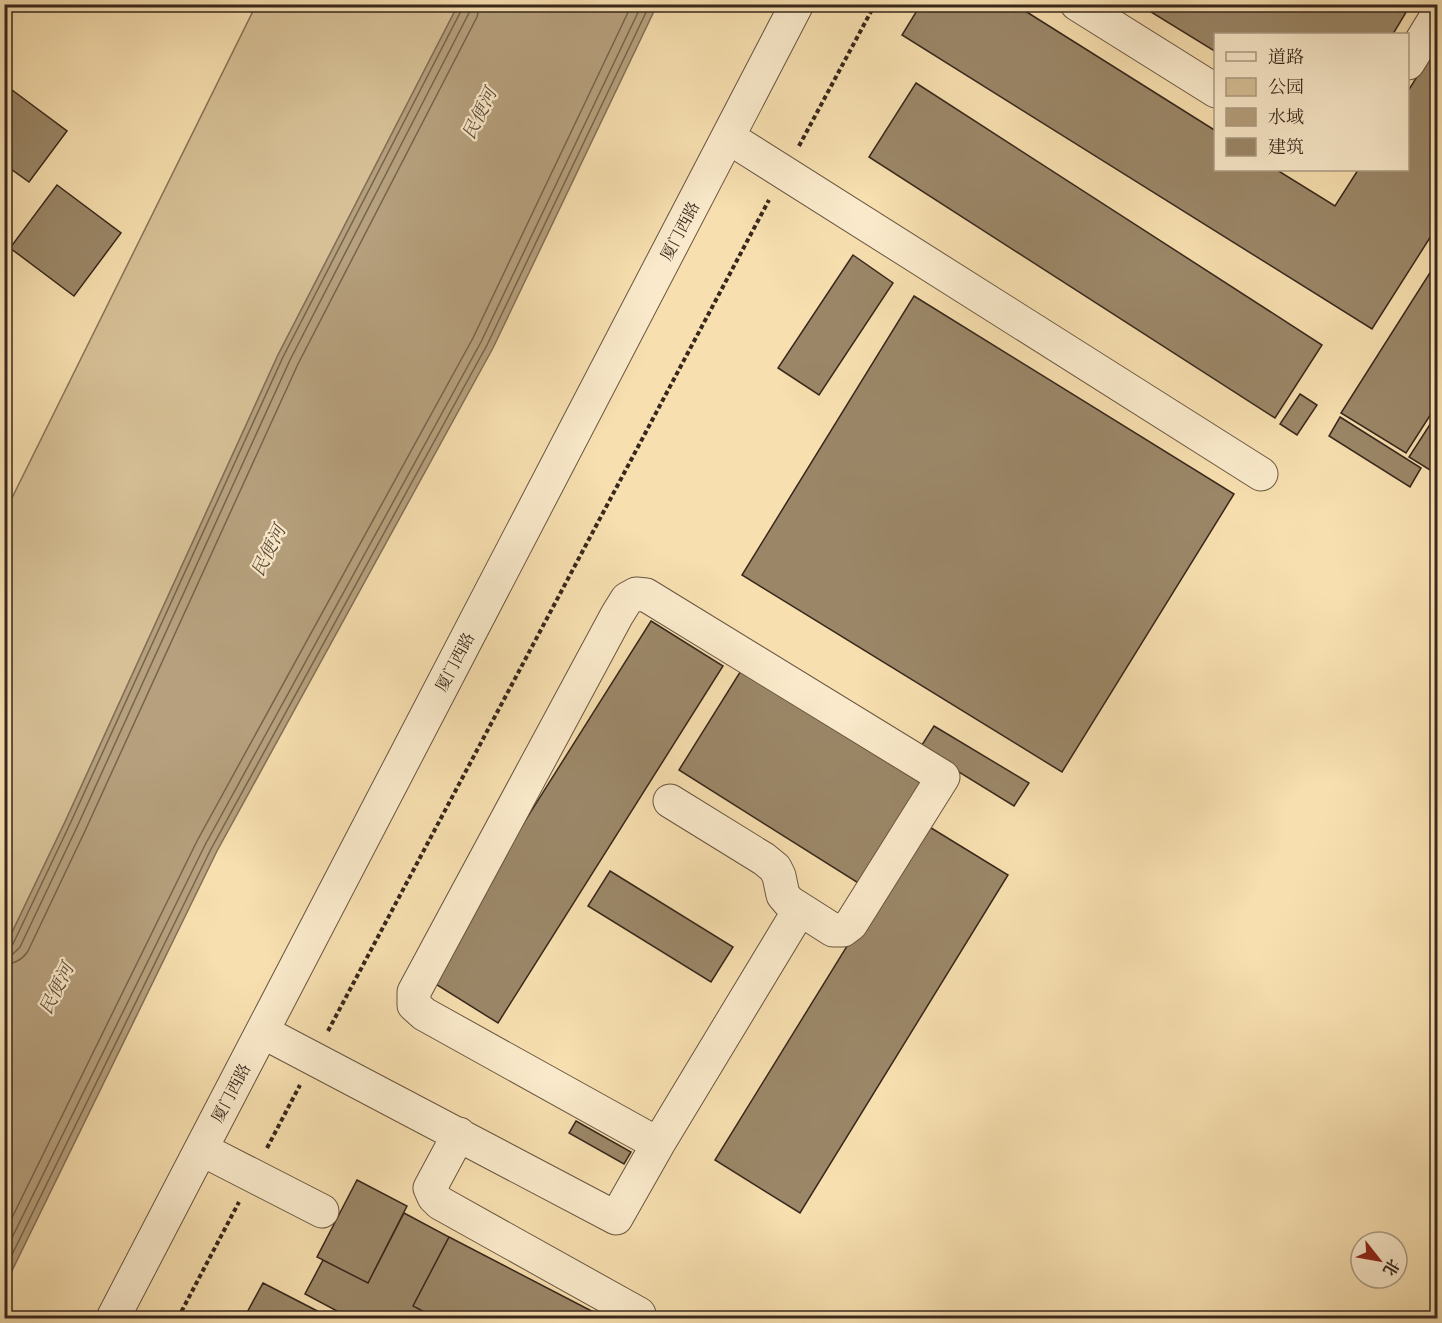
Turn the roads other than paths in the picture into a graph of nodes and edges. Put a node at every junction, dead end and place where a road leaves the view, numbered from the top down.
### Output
1 (797, 4) edge
2 (1077, 4) edge
3 (1437, 14) edge
4 (1409, 60) edge
5 (1214, 90) edge
6 (728, 137) junction
7 (1260, 474) dead end
8 (670, 801) dead end
9 (800, 909) junction
10 (263, 1032) junction
11 (459, 1134) junction
12 (658, 1144) junction
13 (201, 1149) junction
14 (322, 1211) dead end
15 (639, 1314) dead end
16 (113, 1318) edge

1 - 6 street, 厦门西路
2 - 5 street
3 - 4 street
6 - 7 street
6 - 10 street, 厦门西路
8 - 9 street
9 - 12 street
9 - 12 street
10 - 11 street
10 - 13 street, 厦门西路
11 - 12 street
11 - 15 street
13 - 14 street
13 - 16 street, 厦门西路

